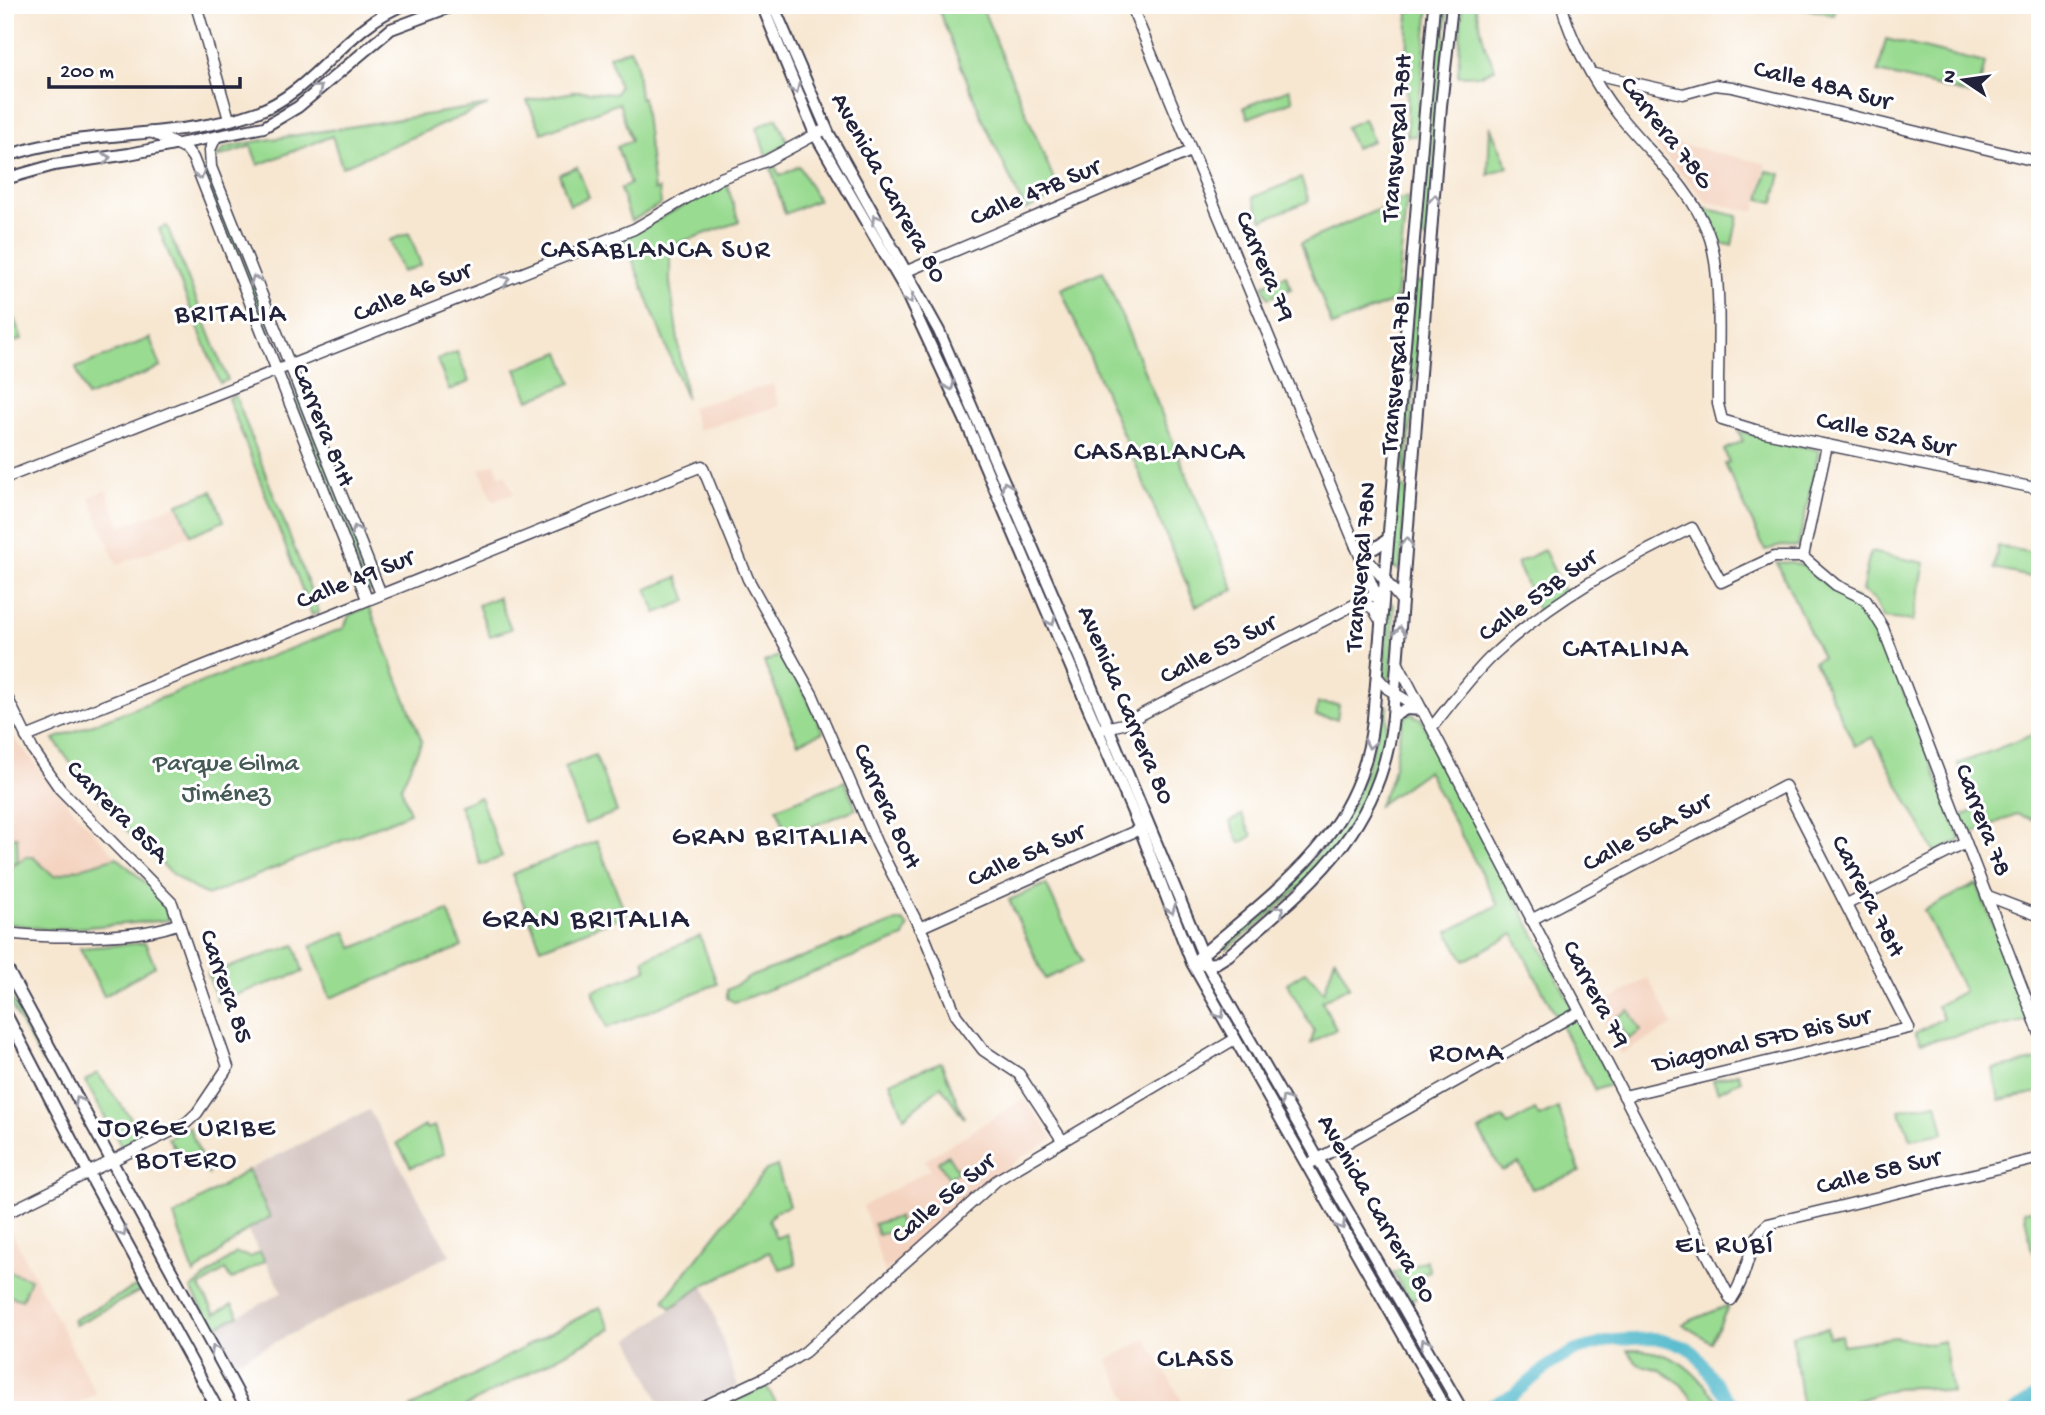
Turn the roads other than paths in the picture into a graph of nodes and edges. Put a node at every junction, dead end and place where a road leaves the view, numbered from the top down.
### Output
1 (196, 5) edge
2 (404, 5) edge
3 (455, 5) edge
4 (762, 5) edge
5 (774, 5) edge
6 (1131, 5) edge
7 (1434, 5) edge
8 (1452, 5) edge
9 (1562, 5) edge
10 (1594, 74) junction
11 (229, 119) junction
12 (192, 125) junction
13 (826, 129) junction
14 (151, 132) junction
15 (815, 134) junction
16 (216, 137) junction
17 (190, 143) junction
18 (177, 145) junction
19 (1191, 150) junction
20 (5, 157) edge
21 (2040, 162) edge
22 (5, 179) edge
23 (1430, 267) joint
24 (901, 273) junction
25 (1410, 275) joint
26 (289, 366) junction
27 (277, 371) junction
28 (1722, 420) joint
29 (980, 440) junction
30 (1827, 445) junction
31 (1395, 460) joint
32 (702, 466) joint
33 (5, 478) edge
34 (1412, 482) joint
35 (2040, 489) edge
36 (1388, 539) junction
37 (1356, 546) junction
38 (1035, 554) junction
39 (1803, 557) junction
40 (1024, 559) junction
41 (1382, 588) junction
42 (381, 594) junction
43 (367, 599) junction
44 (1402, 601) junction
45 (1357, 604) junction
46 (1382, 623) junction
47 (1397, 662) junction
48 (1377, 677) junction
49 (5, 693) edge
50 (1395, 693) junction
51 (1422, 710) junction
52 (1393, 716) junction
53 (1432, 727) junction
54 (1103, 728) junction
55 (26, 737) junction
56 (1785, 786) joint
57 (1144, 824) junction
58 (1966, 843) junction
59 (1988, 896) junction
60 (1847, 904) junction
61 (2040, 916) edge
62 (1531, 920) junction
63 (179, 923) junction
64 (919, 928) junction
65 (5, 933) edge
66 (1229, 955) junction
67 (1205, 959) junction
68 (1192, 963) junction
69 (5, 965) edge
70 (1217, 983) junction
71 (5, 1012) edge
72 (1579, 1012) junction
73 (1909, 1028) joint
74 (2040, 1034) edge
75 (1235, 1039) junction
76 (1624, 1096) junction
77 (1062, 1140) junction
78 (1320, 1158) junction
79 (2040, 1158) edge
80 (111, 1161) junction
81 (1308, 1165) junction
82 (88, 1172) junction
83 (5, 1214) edge
84 (1731, 1300) joint
85 (1460, 1406) edge
86 (218, 1410) edge
87 (247, 1410) edge
88 (696, 1410) edge
89 (1446, 1410) edge

1 - 11 street
2 - 11 main road
16 -> 3 main road
4 -> 15 main road, Avenida Carrera 80
5 - 13 main road, Avenida Carrera 80
6 - 19 street, Carrera 79
7 - 25 main road, Transversal 78H
23 -> 8 main road, Transversal 78H
9 - 10 street, Carrera 78G
10 - 21 street, Calle 48A Sur
10 - 28 street, Carrera 78G
11 - 12 main road
12 - 14 main road
12 - 17 main road
13 - 15 street, Calle 46 Sur
24 -> 13 main road, Avenida Carrera 80
14 - 18 street, Carrera 81H
14 - 20 main road
15 - 24 main road, Avenida Carrera 80
26 -> 15 street, Calle 46 Sur
16 - 17 main road
26 -> 16 street, Carrera 81H
17 - 18 main road
22 -> 18 main road
18 -> 27 street, Carrera 81H
19 - 24 street, Calle 47B Sur
19 - 37 street, Carrera 79
23 - 34 main road, Transversal 78L
24 - 29 main road, Avenida Carrera 80
25 - 31 main road, Transversal 78L
26 - 27 street, Calle 46 Sur
42 -> 26 street, Carrera 81H
27 - 33 street, Calle 46 Sur
27 - 43 street, Carrera 81H
28 - 30 street, Calle 52A Sur
38 -> 29 main road, Avenida Carrera 80
29 - 40 main road, Avenida Carrera 80
30 - 35 street, Calle 52A Sur
30 - 39 street
31 - 36 main road, Transversal 78N
32 - 42 street, Calle 49 Sur
32 - 64 street, Carrera 80H
44 -> 34 main road, Transversal 78N
36 - 37 main road
36 - 41 main road, Transversal 78N
37 - 41 street, Carrera 79
37 - 41 street, Carrera 79
38 - 40 main road
38 - 54 main road, Avenida Carrera 80
39 - 53 street, Calle 53B Sur
39 - 58 street, Carrera 78
40 -> 54 main road, Avenida Carrera 80
41 - 44 street, Carrera 79
41 - 45 street, Calle 53 Sur
41 - 46 main road, Transversal 78N
42 - 43 street, Calle 49 Sur
43 - 55 street, Calle 49 Sur
47 -> 44 main road, Transversal 78N
45 - 46 street
45 - 54 street, Calle 53 Sur
46 - 48 main road, Transversal 78N
47 - 50 main road, Transversal 78N
47 - 51 street, Carrera 79
48 - 50 street, Carrera 79
48 -> 67 main road, Transversal 78N
49 - 55 street, Carrera 85A
50 - 51 street, Carrera 79
50 - 52 main road, Transversal 78N
51 - 52 main road
51 - 53 street, Carrera 79
66 -> 52 main road, Transversal 78N
53 - 62 street, Carrera 79
54 - 57 main road, Avenida Carrera 80
55 - 63 street, Carrera 85A
56 - 60 street, Carrera 78H
56 - 62 street, Calle 56A Sur
57 - 64 street, Calle 54 Sur
57 - 67 main road, Avenida Carrera 80
57 -> 68 main road, Avenida Carrera 80
58 - 59 street, Carrera 78
58 - 60 street
59 - 61 street
59 - 74 street, Carrera 78
60 - 73 street, Carrera 78H
62 - 72 street, Carrera 79
63 - 65 street
63 - 80 street, Carrera 85
64 - 77 street, Carrera 80H
66 - 67 main road
66 - 70 main road
67 - 68 main road
67 - 70 main road, Avenida Carrera 80
68 -> 75 main road, Avenida Carrera 80
80 -> 69 main road
78 -> 70 main road, Avenida Carrera 80
71 - 82 main road
72 - 76 street, Carrera 79
72 - 78 street
73 - 76 street, Diagonal 57D Bis Sur
75 - 77 street, Calle 56 Sur
75 - 81 main road, Avenida Carrera 80
76 - 84 street, Carrera 79
77 - 88 street, Calle 56 Sur
78 - 81 street
85 -> 78 main road, Avenida Carrera 80
79 - 84 street, Calle 58 Sur
80 - 82 street
87 -> 80 main road
81 -> 89 main road, Avenida Carrera 80
82 - 83 street
82 -> 86 main road

